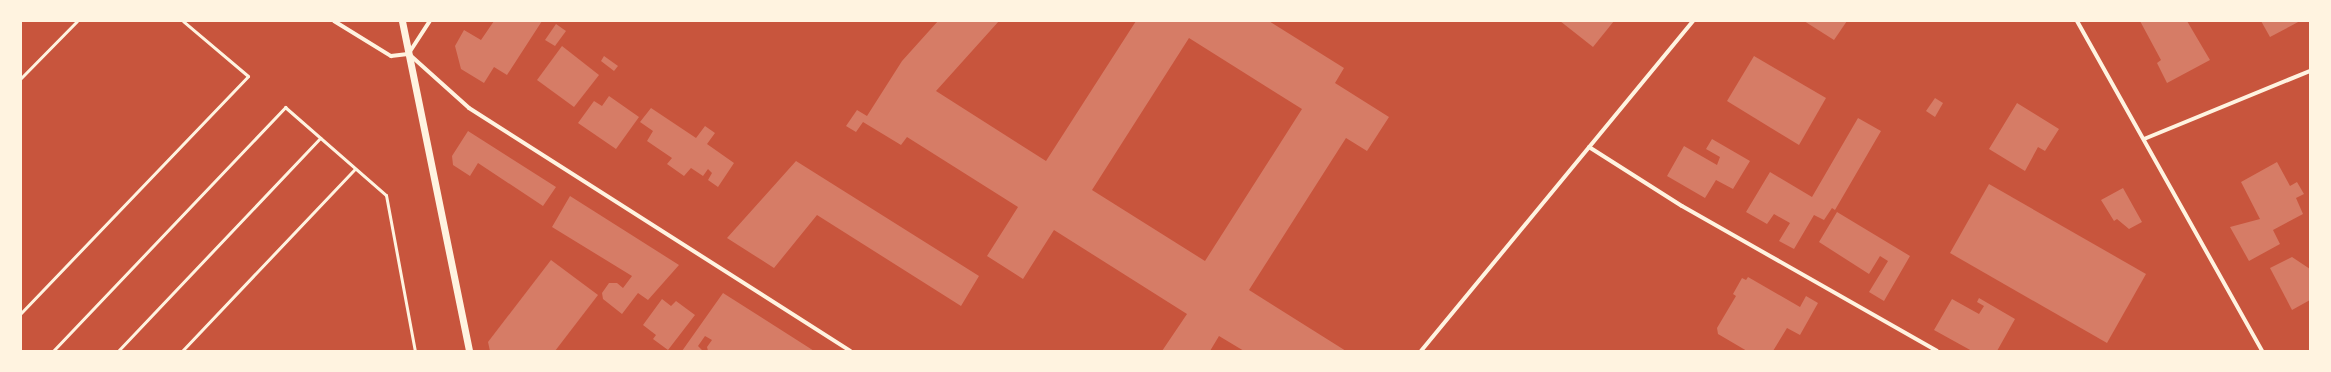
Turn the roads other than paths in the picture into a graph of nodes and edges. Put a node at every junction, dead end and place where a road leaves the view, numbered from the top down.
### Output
1 (77, 21) edge
2 (183, 21) edge
3 (334, 21) edge
4 (402, 21) edge
5 (430, 21) edge
6 (1693, 21) edge
7 (2077, 21) edge
8 (408, 54) junction
9 (2310, 71) edge
10 (21, 78) edge
11 (320, 138) junction
12 (2144, 139) junction
13 (1589, 146) junction
14 (355, 169) junction
15 (21, 313) edge
16 (53, 351) edge
17 (118, 351) edge
18 (182, 351) edge
19 (415, 351) edge
20 (469, 351) edge
21 (850, 351) edge
22 (1421, 351) edge
23 (1937, 351) edge
24 (2262, 351) edge

1 - 10 lane
2 - 15 lane
3 - 8 street
4 - 8 street
5 - 8 street
6 - 13 street
7 - 12 street
8 - 20 street
8 - 21 street
9 - 12 street
11 - 14 lane
11 - 16 lane
11 - 17 lane
12 - 24 street
13 - 22 street
13 - 23 street
14 - 18 lane
14 - 19 lane

